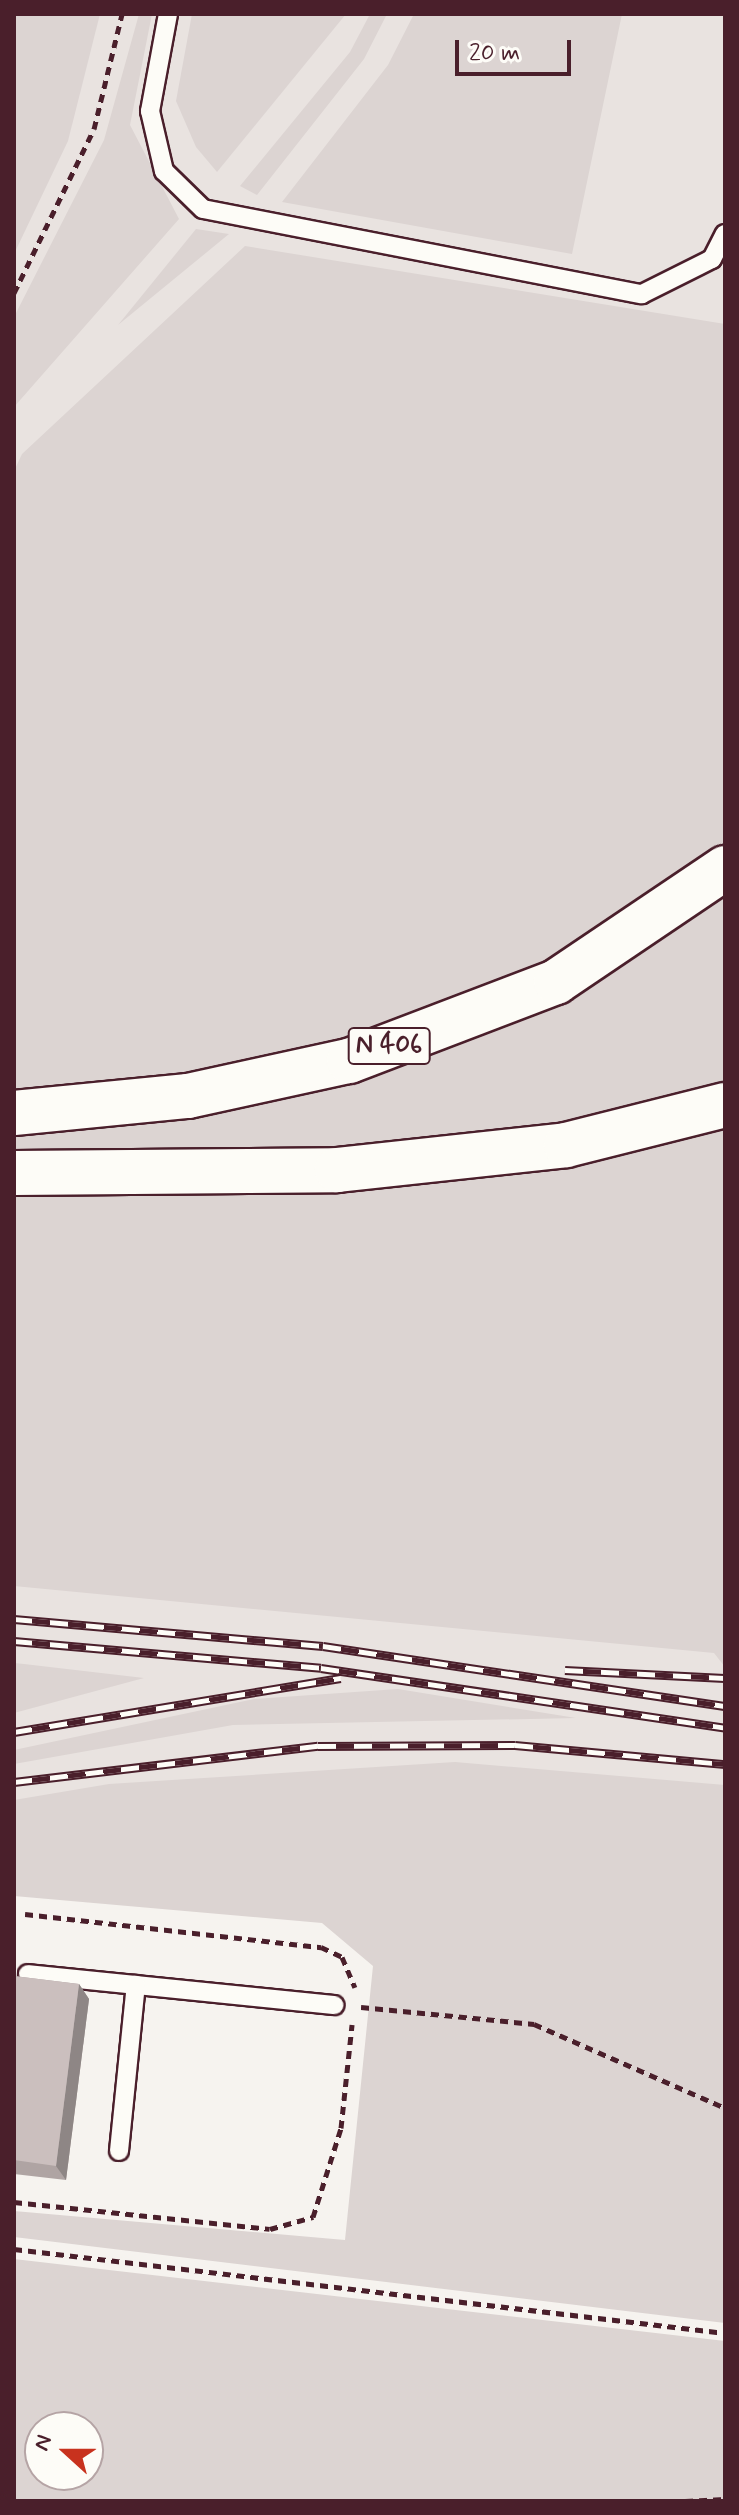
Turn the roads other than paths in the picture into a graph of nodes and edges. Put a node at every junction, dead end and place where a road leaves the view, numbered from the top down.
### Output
1 (168, 14) edge
2 (725, 234) edge
3 (725, 868) edge
4 (725, 1105) edge
5 (14, 1113) edge
6 (14, 1173) edge
7 (28, 1974) edge
8 (136, 1985) junction
9 (334, 2005) dead end
10 (119, 2151) dead end

1 - 2 lane
3 - 5 highway, N 406
4 - 6 highway
7 - 8 lane
8 - 9 lane
8 - 10 lane

